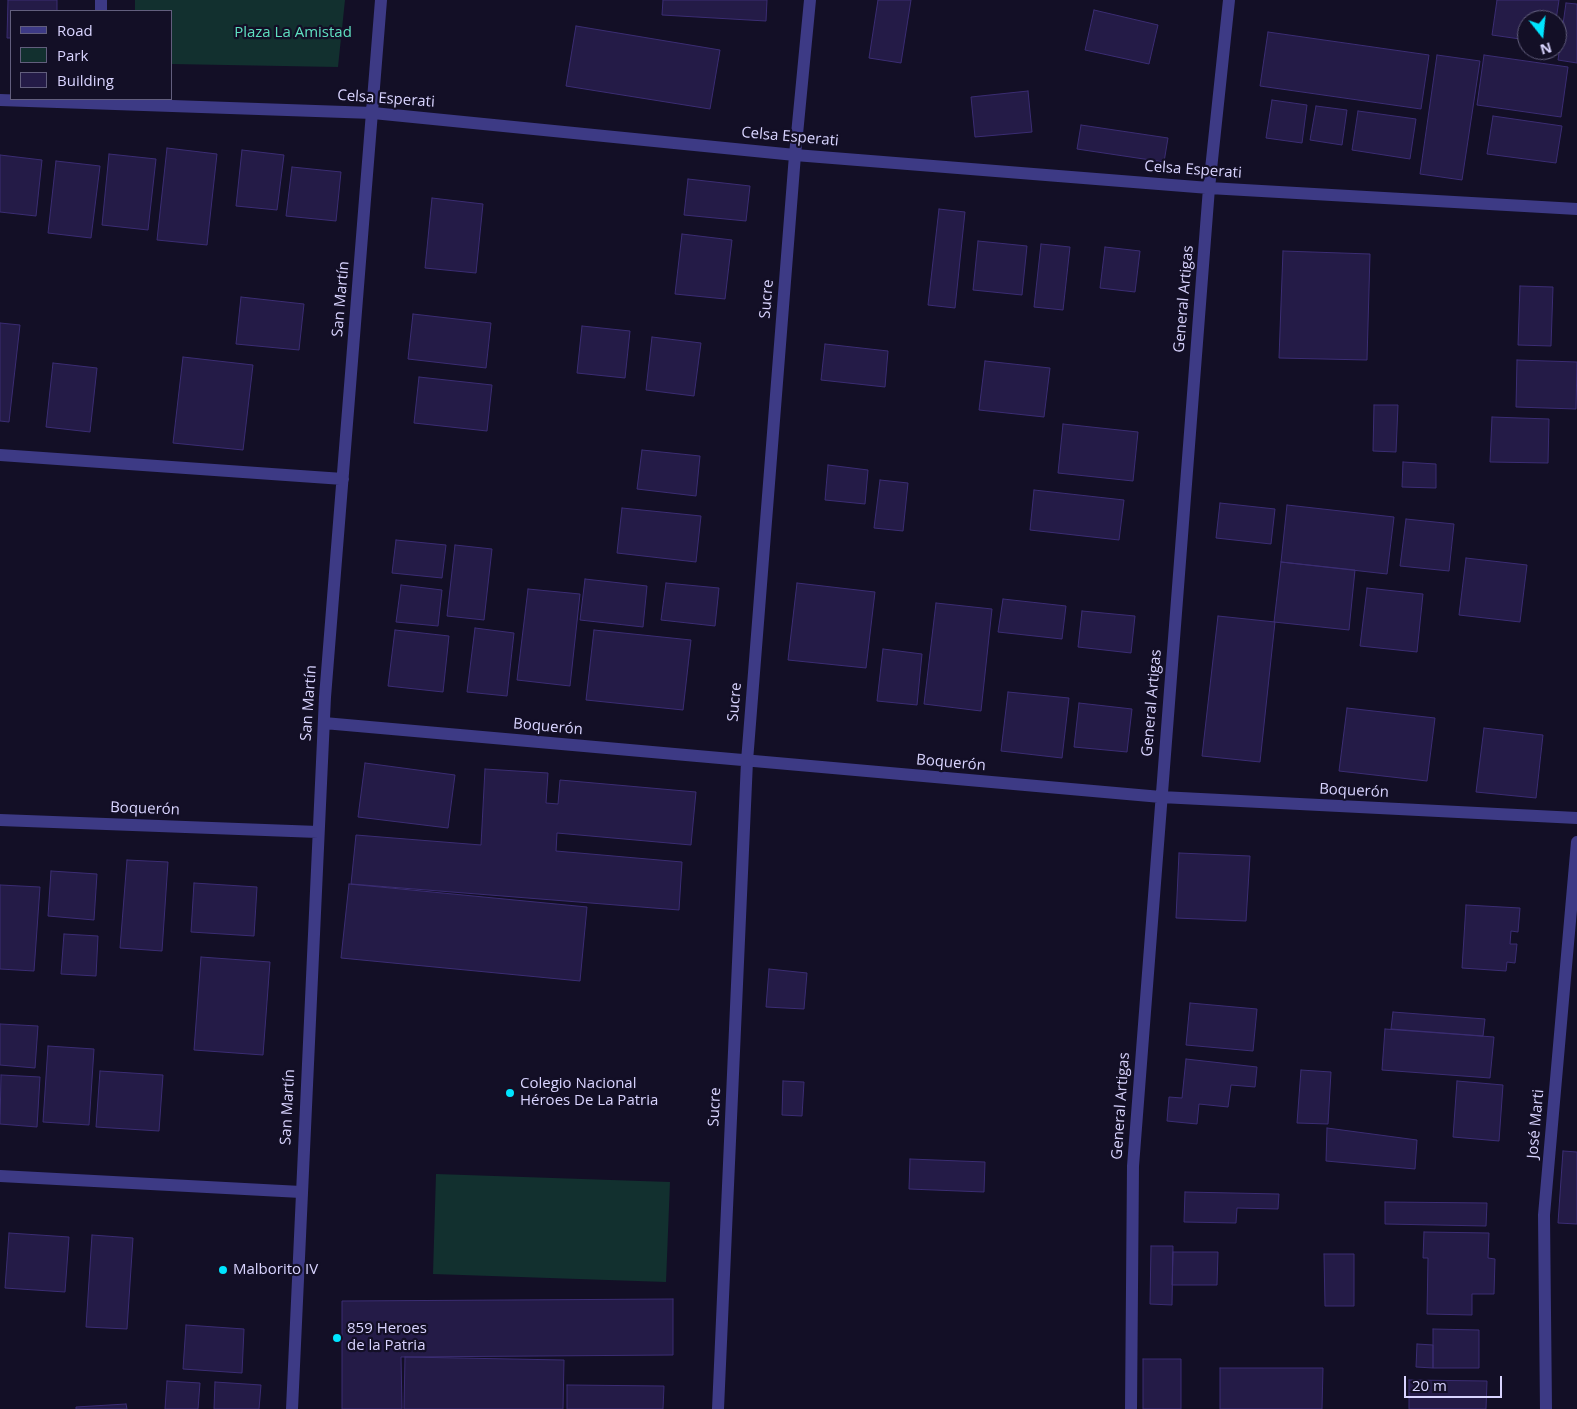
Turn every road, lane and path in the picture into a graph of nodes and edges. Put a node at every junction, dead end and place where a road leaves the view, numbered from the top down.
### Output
1 (381, 0) edge
2 (810, 0) edge
3 (1229, 0) edge
4 (0, 100) edge
5 (100, 101) edge
6 (373, 113) junction
7 (795, 155) junction
8 (1209, 188) junction
9 (1577, 209) edge
10 (0, 455) edge
11 (343, 479) junction
12 (324, 723) junction
13 (747, 761) junction
14 (1161, 797) junction
15 (1577, 818) edge
16 (0, 820) edge
17 (318, 832) junction
18 (1577, 842) edge
19 (0, 1176) edge
20 (301, 1192) junction
21 (292, 1409) edge
22 (718, 1409) edge
23 (1131, 1409) edge
24 (1546, 1409) edge

1 - 6 street, San Martín
2 - 7 street, Sucre
3 - 8 street, General Artigas
4 - 5 street, Celsa Esperati
5 - 6 street, Celsa Esperati
6 - 7 street, Celsa Esperati
6 - 11 street, San Martín
7 - 8 street, Celsa Esperati
7 - 13 street, Sucre
8 - 9 street, Celsa Esperati
8 - 14 street, General Artigas
10 - 11 street
11 - 12 street, San Martín
12 - 13 street, Boquerón
12 - 17 street, San Martín
13 - 14 street, Boquerón
13 - 22 street, Sucre
14 - 15 street, Boquerón
14 - 23 street, General Artigas
16 - 17 street, Boquerón
17 - 20 street, San Martín
18 - 24 street, José Marti
19 - 20 street
20 - 21 street, San Martín

